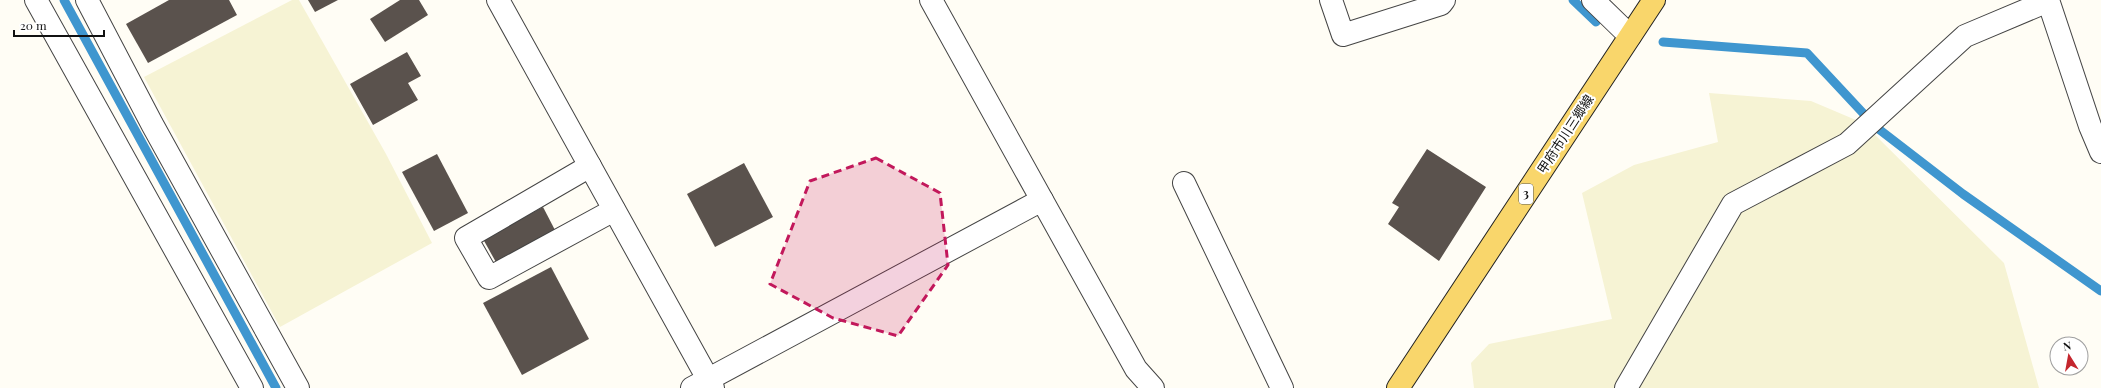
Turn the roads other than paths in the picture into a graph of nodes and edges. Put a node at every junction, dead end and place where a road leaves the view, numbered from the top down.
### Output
1 (36, 0) edge
2 (87, 0) edge
3 (498, 0) edge
4 (931, 0) edge
5 (1330, 0) edge
6 (1444, 0) edge
7 (1593, 0) edge
8 (1654, 0) edge
9 (2048, 0) edge
10 (1630, 36) junction
11 (2101, 152) edge
12 (590, 166) junction
13 (1184, 183) dead end
14 (1042, 200) junction
15 (614, 210) junction
16 (705, 385) edge
17 (252, 388) edge
18 (298, 388) edge
19 (1153, 388) edge
20 (1282, 388) edge
21 (1398, 388) edge
22 (1626, 388) edge

1 - 17 street
2 - 18 street
3 - 12 street
4 - 14 street
5 - 6 street
7 - 10 street
8 - 10 main road, 甲府市川三郷線 / 3
9 - 11 street
9 - 22 street
10 - 21 main road, 甲府市川三郷線 / 3
12 - 15 street
12 - 15 street
13 - 20 street
14 - 16 street
14 - 19 street
15 - 16 street

